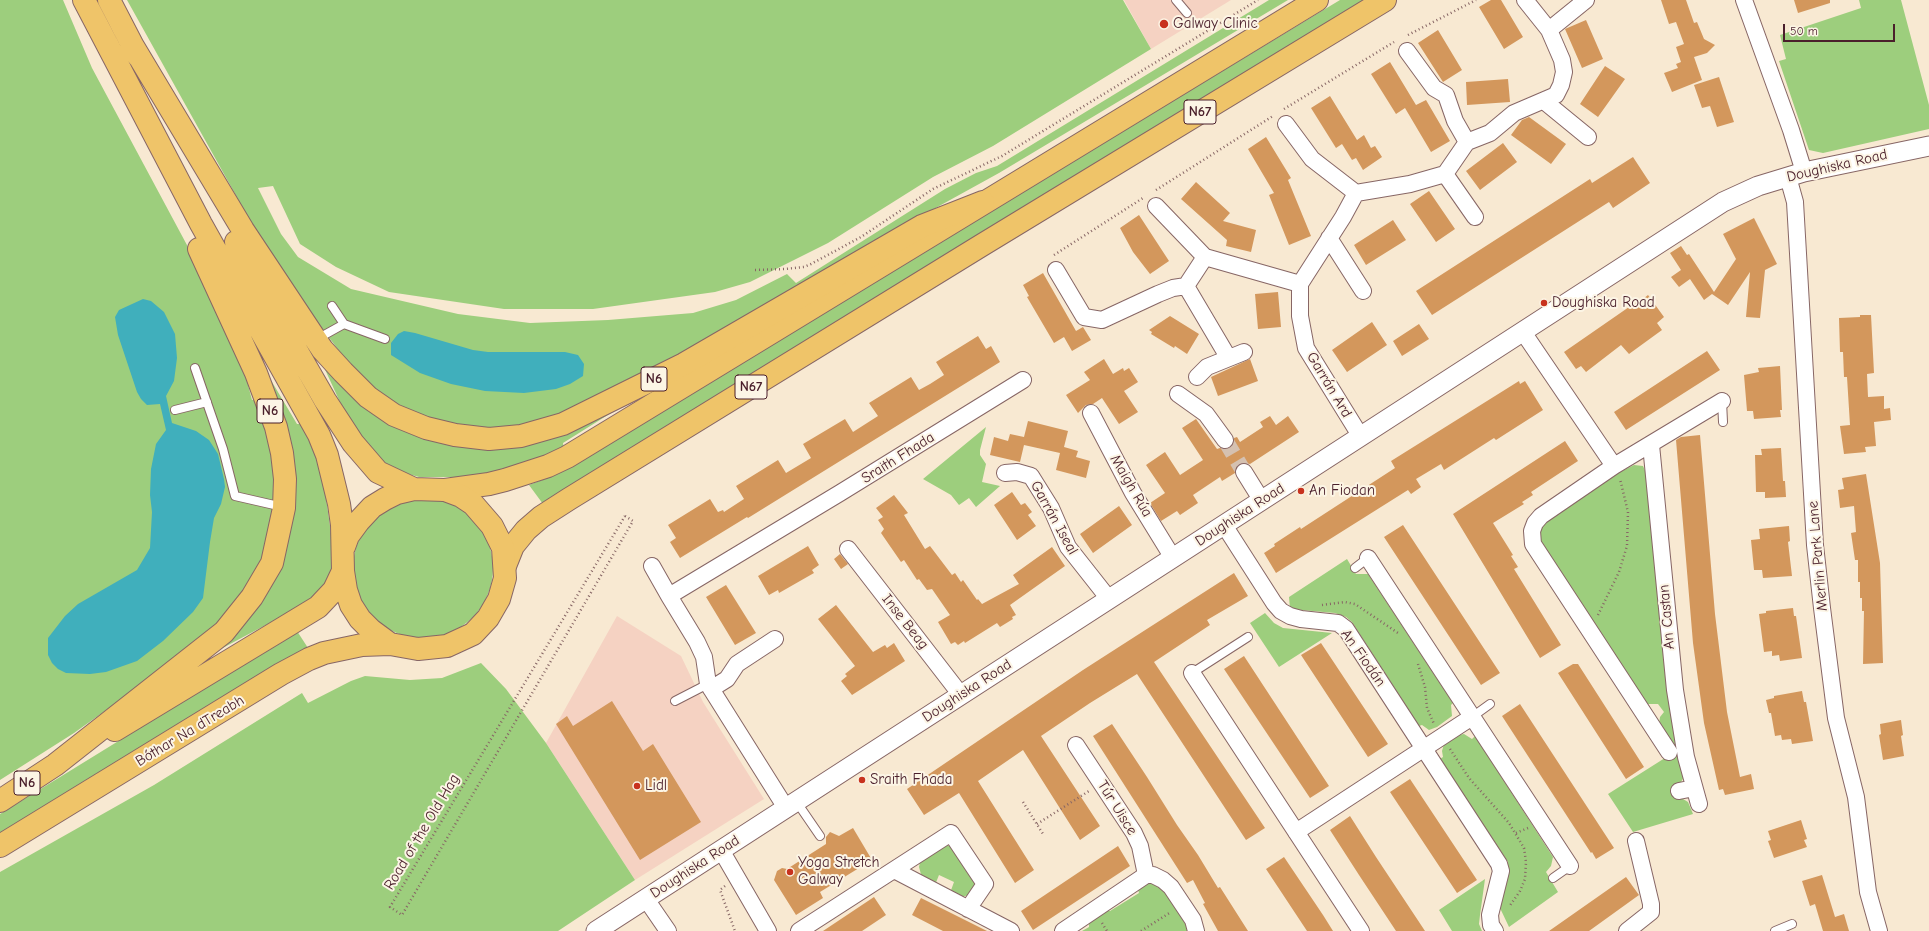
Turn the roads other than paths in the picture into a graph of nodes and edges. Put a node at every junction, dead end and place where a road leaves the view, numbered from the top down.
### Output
1 (78, 0) edge
2 (84, 0) edge
3 (109, 0) edge
4 (1176, 0) edge
5 (1317, 0) edge
6 (1386, 0) edge
7 (1525, 0) edge
8 (1586, 0) edge
9 (1744, 0) edge
10 (1187, 13) dead end
11 (1549, 30) junction
12 (1404, 42) road end
13 (131, 43) junction
14 (1544, 101) junction
15 (1286, 124) dead end
16 (1588, 136) dead end
17 (1467, 142) junction
18 (1929, 146) edge
19 (1445, 174) junction
20 (1796, 175) junction
21 (1356, 193) junction
22 (1151, 198) road end
23 (983, 202) junction
24 (1474, 217) dead end
25 (1329, 238) junction
26 (1205, 257) junction
27 (1056, 270) road end
28 (1300, 284) junction
29 (1186, 286) junction
30 (1363, 291) dead end
31 (332, 306) dead end
32 (344, 324) junction
33 (1523, 332) junction
34 (316, 340) junction
35 (385, 340) dead end
36 (1244, 352) dead end
37 (1228, 357) junction
38 (195, 368) dead end
39 (1197, 377) dead end
40 (1023, 380) dead end
41 (1178, 394) dead end
42 (1722, 401) joint
43 (206, 402) junction
44 (175, 410) dead end
45 (1091, 413) dead end
46 (1723, 422) dead end
47 (1361, 437) junction
48 (1225, 440) tunnel mouth
49 (1651, 444) junction
50 (1614, 466) junction
51 (1244, 472) tunnel mouth
52 (1005, 473) dead end
53 (414, 490) junction
54 (445, 490) junction
55 (1262, 501) junction
56 (284, 508) junction
57 (1224, 525) junction
58 (344, 547) junction
59 (848, 549) dead end
60 (1173, 558) junction
61 (1368, 558) joint
62 (505, 566) junction
63 (652, 566) dead end
64 (1355, 568) dead end
65 (343, 571) junction
66 (669, 596) junction
67 (1109, 599) junction
68 (1248, 637) dead end
69 (775, 639) dead end
70 (390, 644) junction
71 (1192, 673) joint
72 (710, 686) junction
73 (961, 695) junction
74 (675, 701) dead end
75 (1490, 704) dead end
76 (1472, 717) junction
77 (1076, 745) dead end
78 (1423, 748) junction
79 (1669, 752) dead end
80 (55, 765) junction
81 (0, 801) edge
82 (791, 804) junction
83 (1698, 804) dead end
84 (1296, 832) junction
85 (820, 836) dead end
86 (1636, 841) dead end
87 (0, 846) edge
88 (721, 850) junction
89 (1570, 866) joint
90 (896, 871) junction
91 (1146, 875) junction
92 (1552, 878) dead end
93 (646, 899) junction
94 (968, 909) junction
95 (1792, 924) dead end
96 (596, 931) edge
97 (668, 931) edge
98 (768, 931) edge
99 (799, 931) edge
100 (1011, 931) edge
101 (1063, 931) edge
102 (1196, 931) edge
103 (1361, 931) edge
104 (1495, 931) edge
105 (1627, 931) edge
106 (1775, 931) edge
107 (1879, 931) edge

1 - 56 main road, N6
2 - 58 main road, N6
3 - 13 main road, N6
4 - 10 lane
5 - 23 main road, N67
6 - 62 main road, N67
7 - 11 street
8 - 11 street
9 - 20 street, Merlin Park Lane
11 - 14 street
12 - 17 street
13 - 34 main road, N6
13 - 53 main road, N6
14 - 16 street
14 - 17 street
15 - 21 street
17 - 19 street
18 - 20 street, Doughiska Road
19 - 21 street
19 - 24 street
20 - 33 street, Doughiska Road
20 - 107 street, Merlin Park Lane
21 - 25 street
22 - 26 street
23 - 34 main road, N6
23 - 54 main road, N67
25 - 28 street
25 - 30 street
26 - 28 street
26 - 29 street
27 - 29 street
28 - 47 street, Garrán Ard
29 - 37 street
31 - 32 lane
32 - 34 lane
32 - 35 lane
33 - 47 street, Doughiska Road
33 - 50 street
36 - 37 street
37 - 39 street
38 - 43 lane
40 - 66 street, Sraith Fhada
41 - 48 street
42 - 46 lane
42 - 49 street
43 - 44 lane
43 - 56 lane
45 - 60 street, Maigh Rúa
47 - 55 street, Doughiska Road
49 - 50 street
49 - 83 street, An Castan
50 - 79 street
51 - 55 street
52 - 67 street, Garrán Iseal
53 - 54 main road, N6
53 - 58 main road, N6
54 - 62 main road, N6
55 - 57 street, Doughiska Road
56 - 80 main road, N6
57 - 60 street, Doughiska Road
57 - 78 street, An Fiodán
58 - 65 main road, N6
59 - 73 street, Inse Beag
60 - 67 street, Doughiska Road
61 - 64 lane
61 - 76 street
62 - 70 main road, N6
63 - 66 street
65 - 70 main road, N6
65 - 80 main road, N6
66 - 72 street
67 - 73 street, Doughiska Road
68 - 71 lane
69 - 72 street
70 - 87 main road, Bóthar Na dTreabh / N6
71 - 84 street
72 - 74 lane
72 - 82 street
73 - 82 street, Doughiska Road
75 - 76 lane
76 - 78 street
76 - 89 street
77 - 91 street, Túr Uisce
78 - 84 street
78 - 104 street, An Fiodán
80 - 81 main road, N6
82 - 85 lane
82 - 88 street, Doughiska Road
84 - 103 street
86 - 105 street
88 - 93 street, Doughiska Road
88 - 98 street
89 - 92 lane
90 - 94 street
90 - 94 street
90 - 99 street
91 - 101 street
91 - 102 street
93 - 96 street, Doughiska Road
93 - 97 street
94 - 100 street
95 - 106 lane

